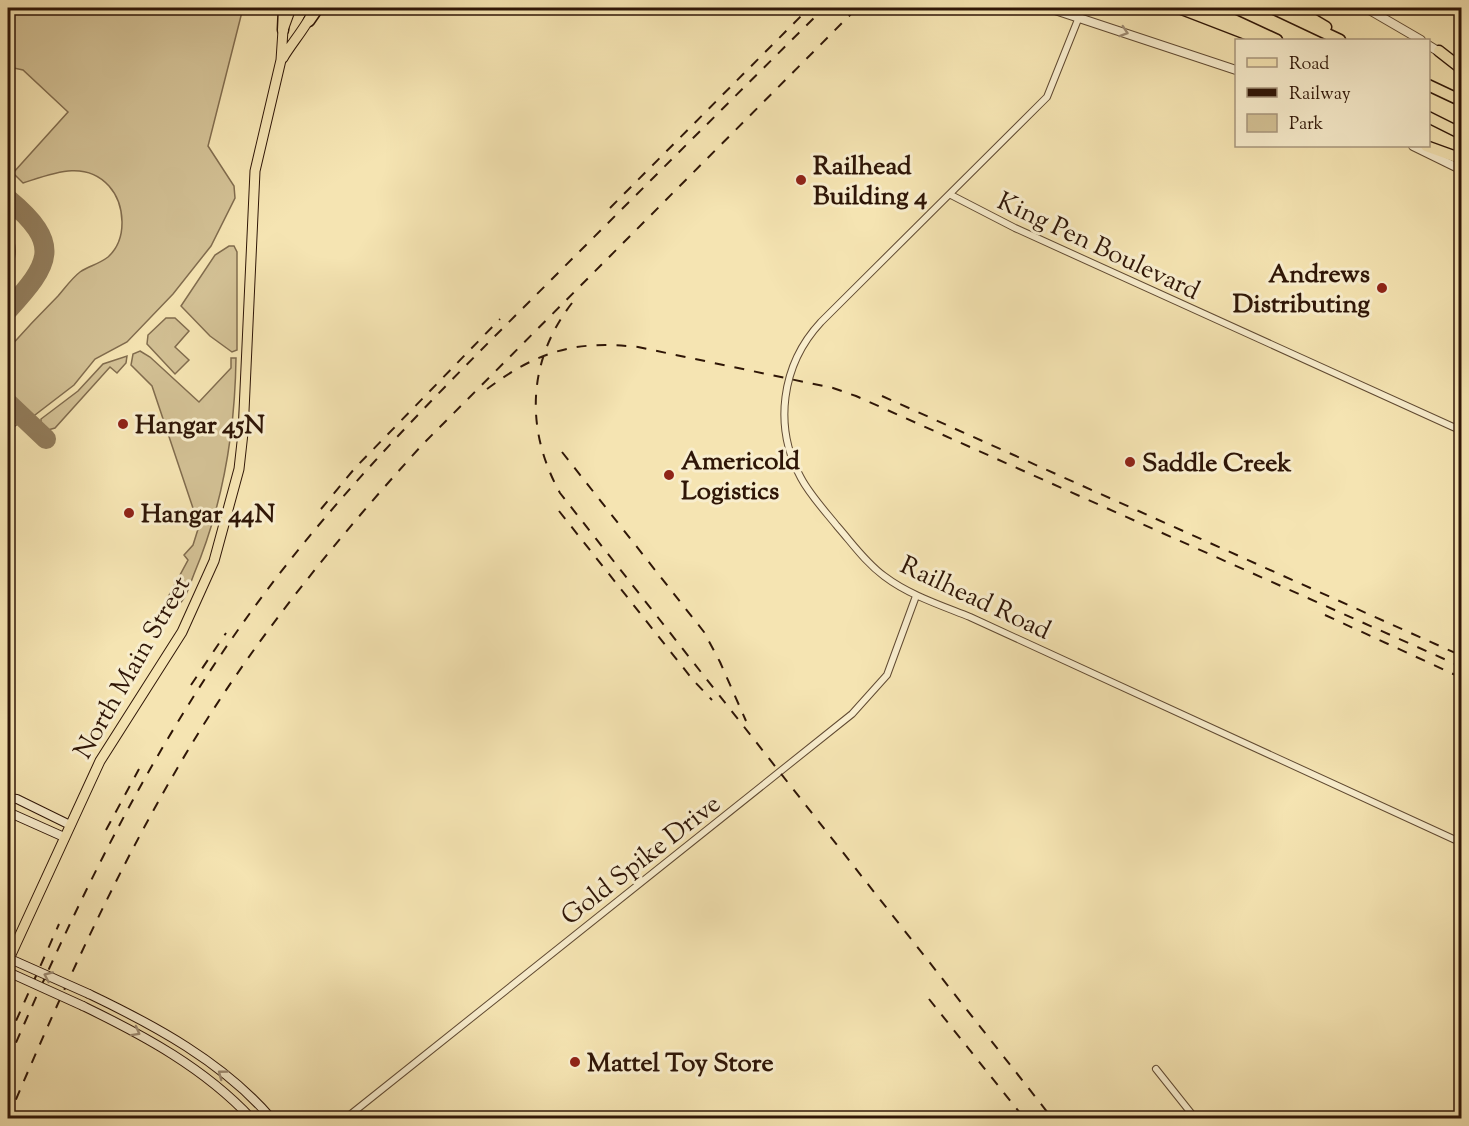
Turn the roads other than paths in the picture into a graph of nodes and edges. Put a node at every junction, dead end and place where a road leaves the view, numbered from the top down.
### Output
1 (284, 8) edge
2 (291, 8) edge
3 (312, 8) edge
4 (318, 8) edge
5 (1049, 8) edge
6 (1179, 8) edge
7 (1208, 8) edge
8 (1272, 8) edge
9 (1294, 8) edge
10 (1368, 8) edge
11 (1385, 8) edge
12 (1380, 16) junction
13 (1079, 18) junction
14 (309, 21) junction
15 (283, 30) junction
16 (1259, 39) edge
17 (1275, 39) edge
18 (1339, 39) edge
19 (1340, 39) edge
20 (1419, 39) edge
21 (1430, 46) edge
22 (1439, 51) junction
23 (281, 60) junction
24 (1461, 63) edge
25 (1461, 69) edge
26 (1235, 70) edge
27 (1430, 86) edge
28 (1461, 101) edge
29 (1430, 118) edge
30 (1461, 134) edge
31 (1415, 147) edge
32 (1429, 147) edge
33 (1461, 159) edge
34 (1461, 170) edge
35 (951, 195) junction
36 (1461, 431) edge
37 (916, 596) junction
38 (8, 798) edge
39 (8, 812) edge
40 (70, 825) junction
41 (64, 837) junction
42 (1461, 843) edge
43 (8, 959) edge
44 (8, 972) edge
45 (1156, 1069) dead end
46 (251, 1119) edge
47 (271, 1119) edge
48 (346, 1119) edge
49 (1196, 1119) edge

1 - 15 highway
2 - 15 main road, North Main Street
3 - 14 main road, North Main Street
4 - 14 highway
5 - 13 street
6 - 16 highway
7 - 17 highway
8 - 18 highway
9 - 19 highway
10 - 12 street
11 - 12 street
12 - 20 street
13 -> 26 street
13 - 35 street, Railhead Road
14 - 23 main road, North Main Street
15 - 23 main road, North Main Street
21 - 22 street
22 - 24 street
22 - 25 highway
23 - 40 main road, North Main Street
27 - 28 highway
29 - 30 highway
31 - 34 street
32 - 33 highway
35 - 36 street, King Pen Boulevard
35 - 37 street, Railhead Road
37 - 42 street, Railhead Road
37 - 48 street, Gold Spike Drive
38 - 40 main road
39 - 41 main road
40 - 41 main road, North Main Street
41 - 43 main road, North Main Street
47 -> 43 main road, bridge
44 -> 46 main road, bridge
45 - 49 street

